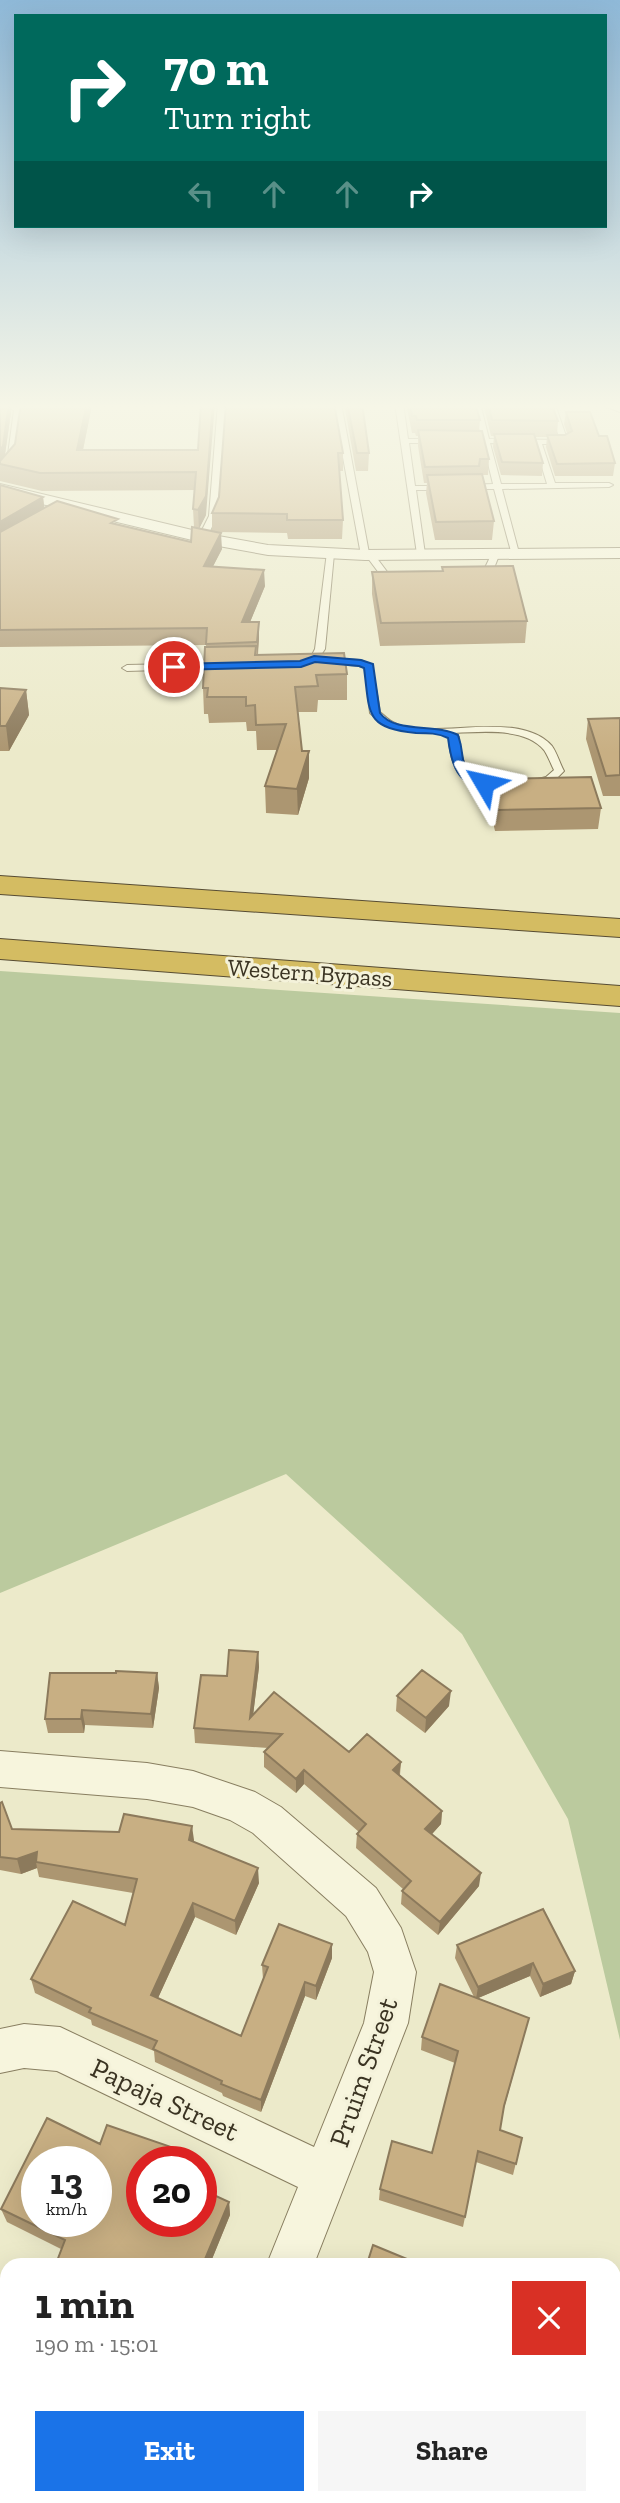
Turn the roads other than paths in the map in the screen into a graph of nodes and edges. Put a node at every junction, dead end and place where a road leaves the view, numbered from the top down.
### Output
1 (115, 520) edge
2 (211, 520) edge
3 (360, 520) edge
4 (416, 520) edge
5 (506, 520) edge
6 (199, 537) junction
7 (496, 553) junction
8 (515, 553) junction
9 (620, 553) edge
10 (330, 554) junction
11 (421, 554) junction
12 (367, 555) junction
13 (467, 579) edge
14 (412, 580) edge
15 (314, 659) junction
16 (289, 664) edge
17 (225, 666) edge
18 (127, 668) dead end
19 (443, 731) junction
20 (0, 885) edge
21 (620, 928) edge
22 (0, 949) edge
23 (620, 996) edge
24 (0, 1769) edge
25 (0, 2052) edge
26 (325, 2176) junction
27 (293, 2258) edge

1 - 6 street
2 - 6 lane
3 - 12 lane
4 - 11 lane
5 - 8 lane
6 - 10 street
7 - 8 street
7 - 11 street
7 - 13 lane
8 - 9 street
10 - 12 street
10 - 15 lane
11 - 12 street
12 - 14 lane
15 - 16 lane
15 - 19 lane
17 - 18 lane
19 - 19 lane
20 - 21 highway
22 - 23 highway, Western Bypass
24 - 26 street, Pruim Street
25 - 26 street, Papaja Street
26 - 27 street, Pruim Street

